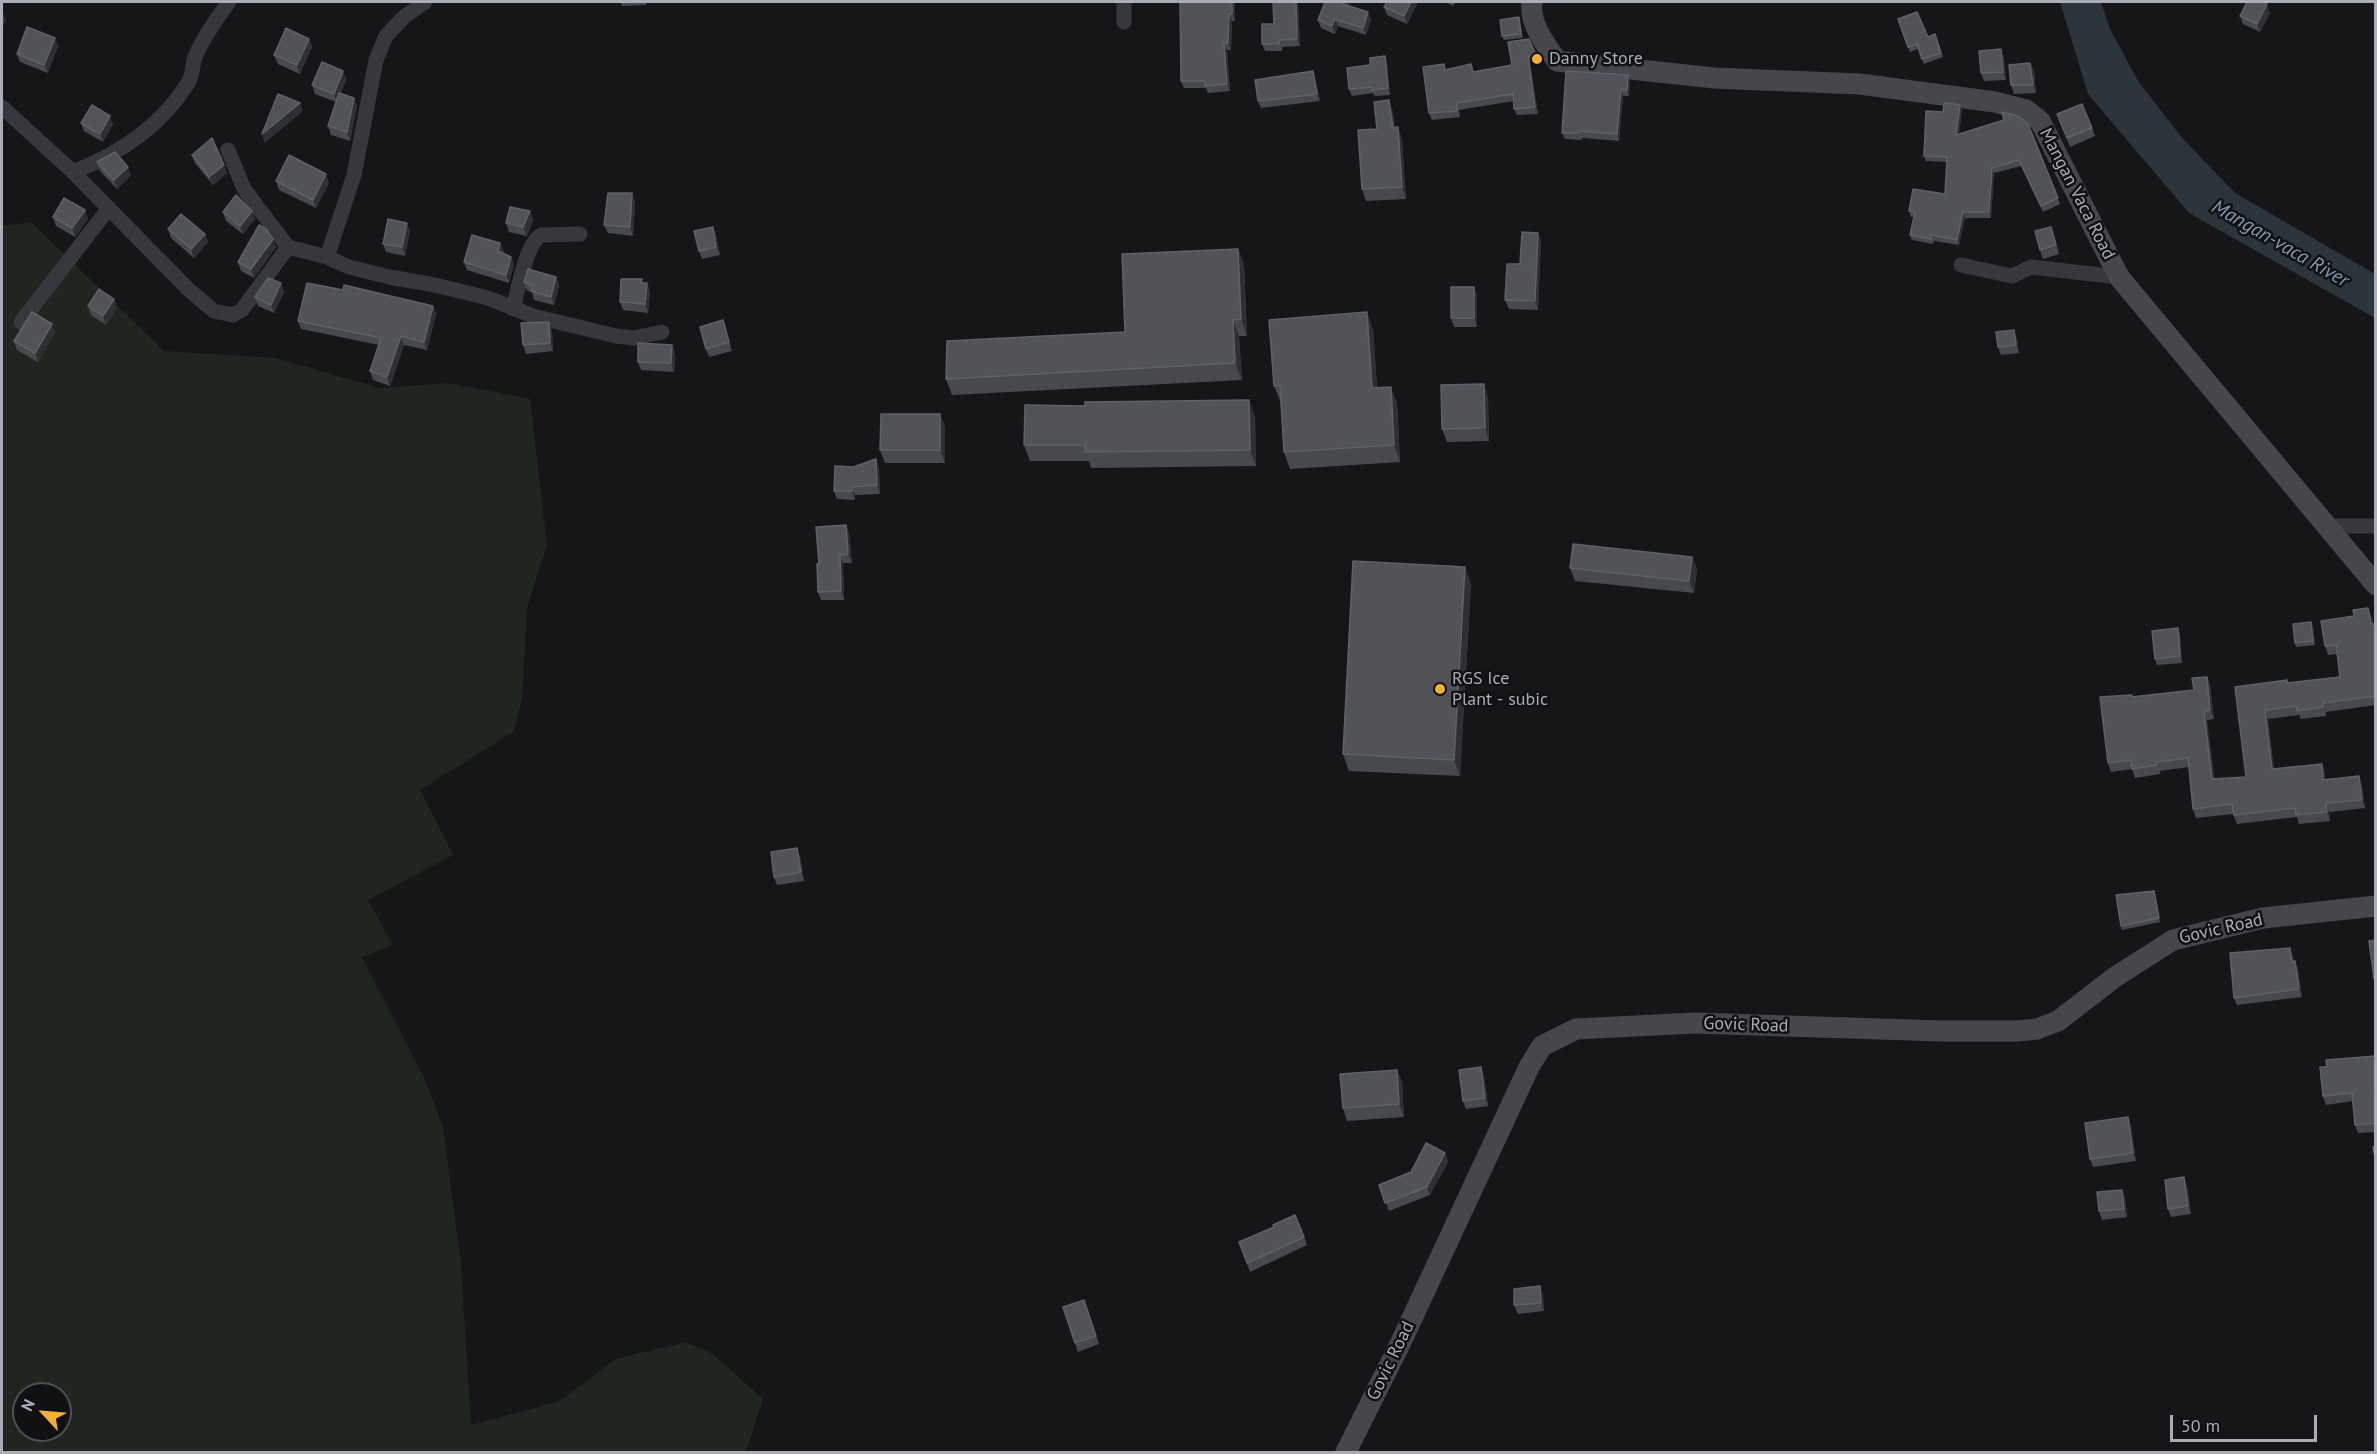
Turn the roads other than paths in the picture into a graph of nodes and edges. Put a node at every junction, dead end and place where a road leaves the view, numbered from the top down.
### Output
1 (229, 2) edge
2 (425, 2) edge
3 (1124, 2) edge
4 (1532, 2) edge
5 (1124, 22) dead end
6 (2, 107) edge
7 (228, 150) dead end
8 (74, 172) junction
9 (109, 208) junction
10 (580, 234) dead end
11 (288, 247) junction
12 (327, 257) junction
13 (1961, 265) dead end
14 (2119, 277) junction
15 (513, 309) junction
16 (21, 322) dead end
17 (662, 332) dead end
18 (2325, 526) junction
19 (2376, 526) edge
20 (2376, 585) edge
21 (2376, 906) edge
22 (1346, 1452) edge

1 - 8 street
2 - 12 street
3 - 5 street
4 - 14 main road, Mangan Vaca Road
6 - 8 street
7 - 11 street
8 - 9 street
9 - 11 street
9 - 16 street
10 - 15 street
11 - 12 street
12 - 15 street
13 - 14 street
14 - 18 main road, Mangan Vaca Road
15 - 17 street
18 - 19 street
18 - 20 main road, Mangan Vaca Road
21 - 22 main road, Govic Road

